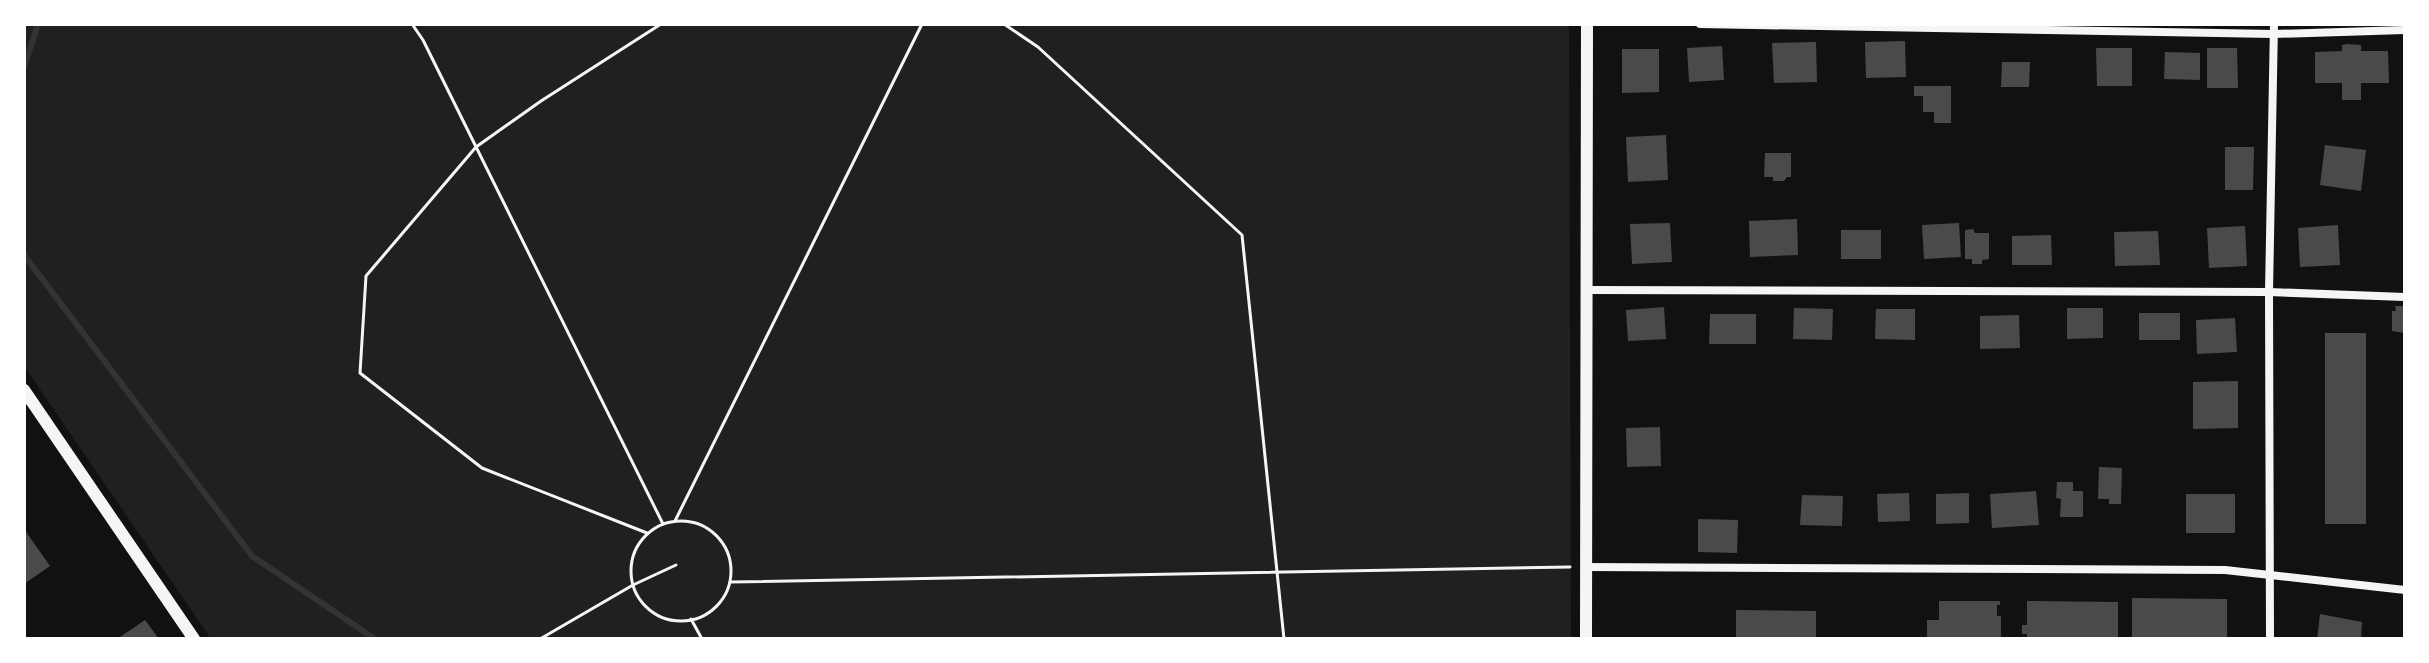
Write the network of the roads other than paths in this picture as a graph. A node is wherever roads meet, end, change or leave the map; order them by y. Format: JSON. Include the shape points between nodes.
{"nodes":[{"id":1,"x":1587,"y":24,"type":"edge"},
{"id":2,"x":1700,"y":24,"type":"edge"},
{"id":3,"x":2274,"y":29,"type":"edge"},
{"id":4,"x":2405,"y":30,"type":"edge"},
{"id":5,"x":1588,"y":290,"type":"junction"},
{"id":6,"x":2269,"y":292,"type":"junction"},
{"id":7,"x":2405,"y":297,"type":"edge"},
{"id":8,"x":24,"y":390,"type":"edge"},
{"id":9,"x":1585,"y":567,"type":"junction"},
{"id":10,"x":2270,"y":576,"type":"junction"},
{"id":11,"x":2405,"y":590,"type":"edge"},
{"id":12,"x":194,"y":639,"type":"edge"},
{"id":13,"x":1586,"y":639,"type":"edge"},
{"id":14,"x":2270,"y":639,"type":"edge"}],
"edges":[{"from":1,"to":5,"type":"street"},
{"from":2,"to":3,"type":"street"},
{"from":3,"to":4,"type":"street"},
{"from":3,"to":6,"type":"street"},
{"from":5,"to":6,"type":"street"},
{"from":5,"to":9,"type":"street"},
{"from":6,"to":7,"type":"street"},
{"from":6,"to":10,"type":"street"},
{"from":8,"to":12,"type":"street"},
{"from":9,"to":10,"type":"street","via":[[2225,570]]},
{"from":9,"to":13,"type":"street"},
{"from":10,"to":11,"type":"street"},
{"from":10,"to":14,"type":"street"}]}
